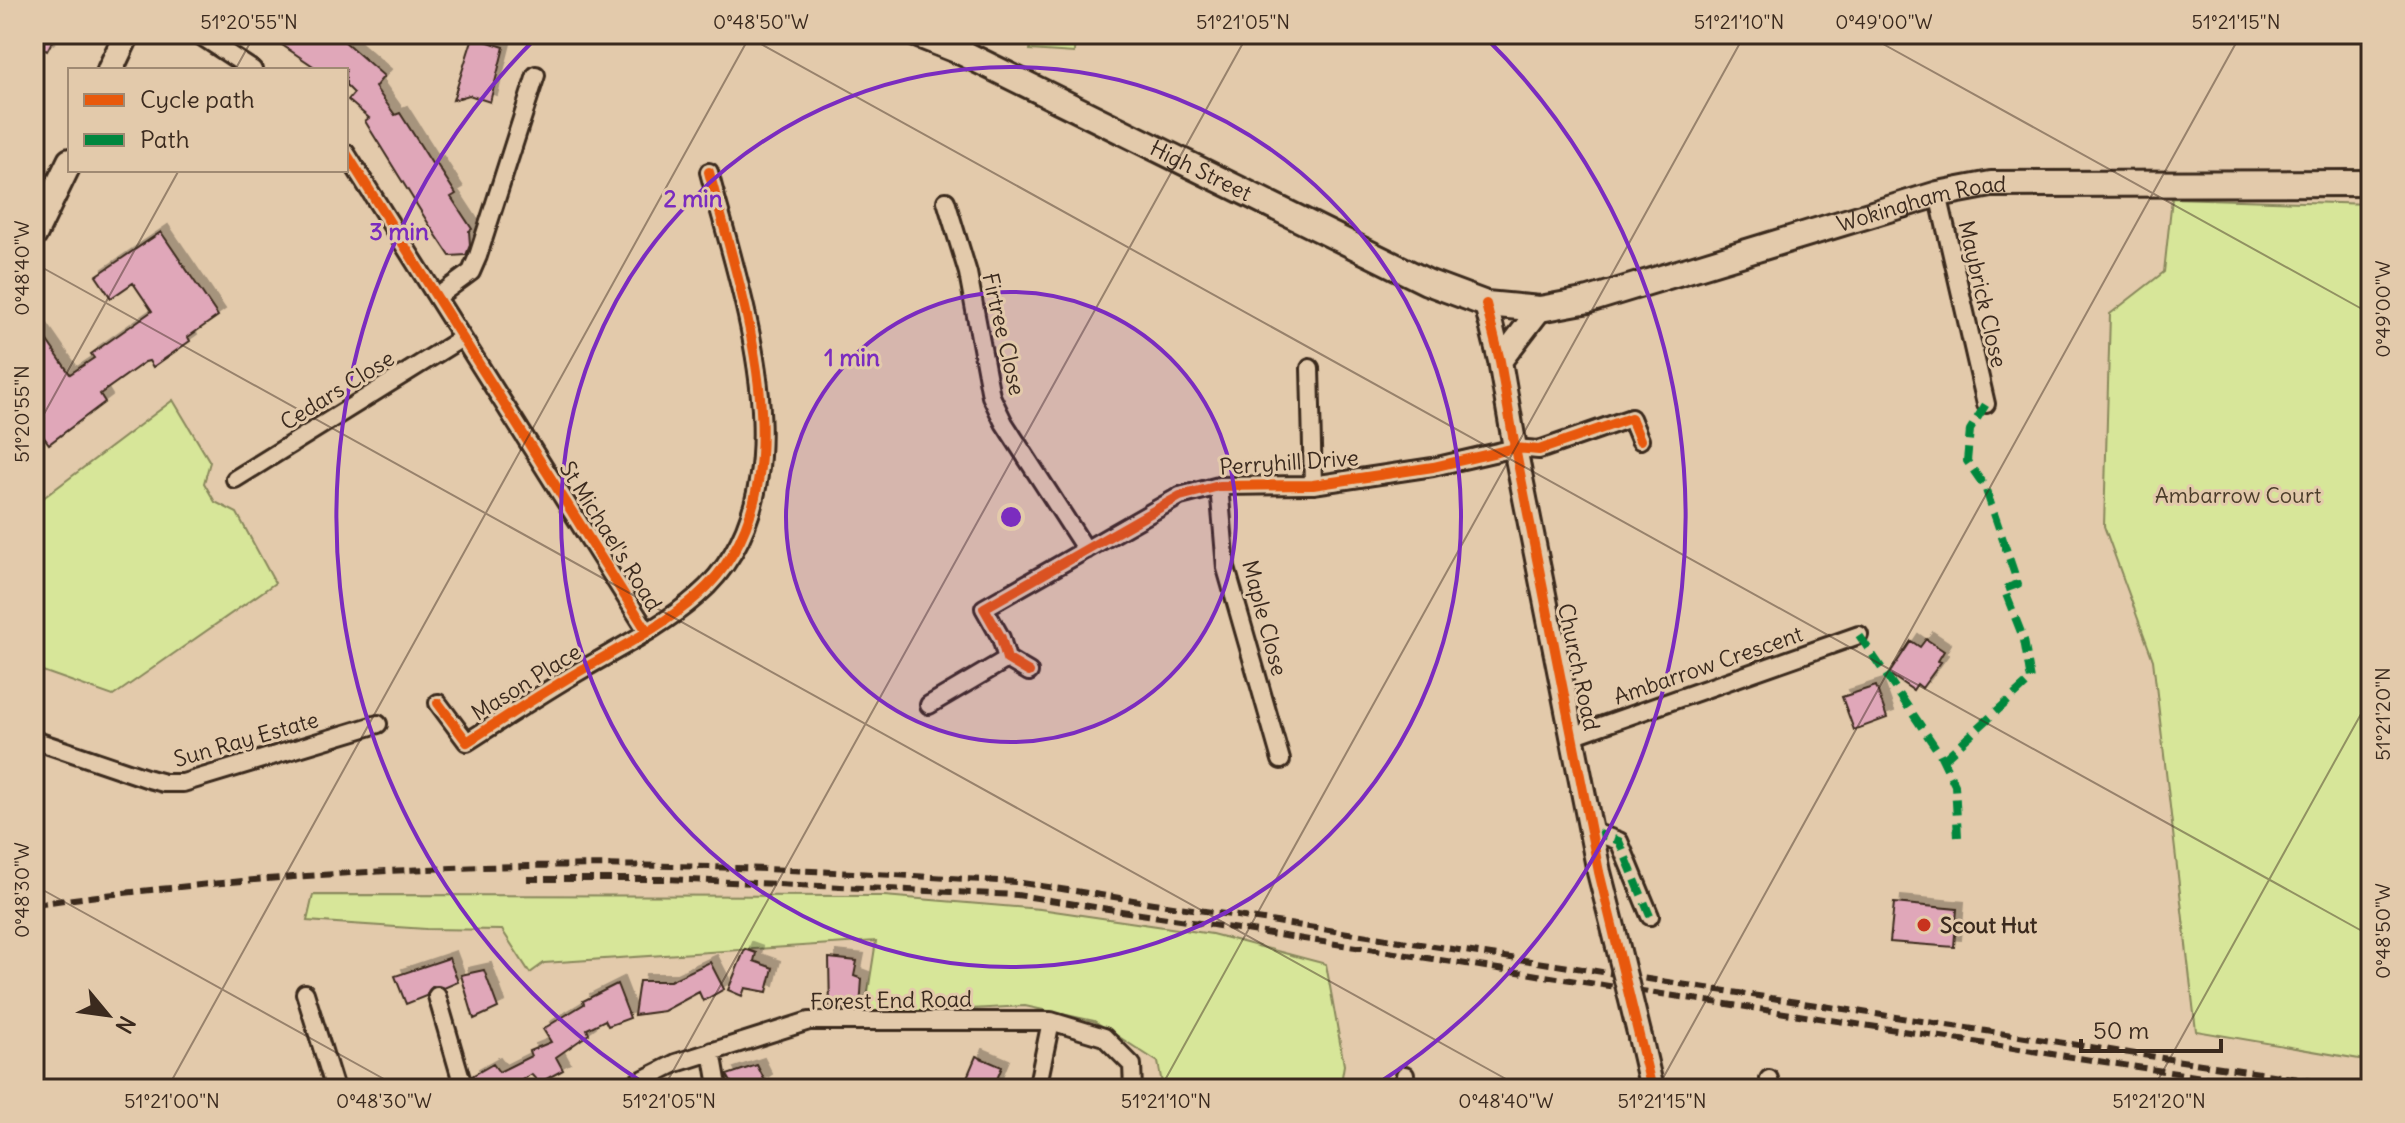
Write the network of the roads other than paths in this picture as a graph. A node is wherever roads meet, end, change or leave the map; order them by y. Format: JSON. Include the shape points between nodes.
{"nodes":[{"id":1,"x":127,"y":34,"type":"edge"},
{"id":2,"x":198,"y":34,"type":"edge"},
{"id":3,"x":916,"y":34,"type":"edge"},
{"id":4,"x":111,"y":68,"type":"edge"},
{"id":5,"x":250,"y":68,"type":"edge"},
{"id":6,"x":536,"y":75,"type":"dead end"},
{"id":7,"x":348,"y":156,"type":"edge"},
{"id":8,"x":68,"y":165,"type":"edge"},
{"id":9,"x":709,"y":172,"type":"dead end"},
{"id":10,"x":2371,"y":183,"type":"edge"},
{"id":11,"x":1938,"y":194,"type":"junction"},
{"id":12,"x":946,"y":201,"type":"dead end"},
{"id":13,"x":34,"y":235,"type":"edge"},
{"id":14,"x":437,"y":297,"type":"junction"},
{"id":15,"x":1486,"y":304,"type":"junction"},
{"id":16,"x":1540,"y":309,"type":"junction"},
{"id":17,"x":462,"y":338,"type":"junction"},
{"id":18,"x":1500,"y":361,"type":"junction"},
{"id":19,"x":1310,"y":368,"type":"dead end"},
{"id":20,"x":1986,"y":404,"type":"dead end"},
{"id":21,"x":1640,"y":440,"type":"dead end"},
{"id":22,"x":1515,"y":448,"type":"junction"},
{"id":23,"x":235,"y":479,"type":"dead end"},
{"id":24,"x":1313,"y":485,"type":"junction"},
{"id":25,"x":1219,"y":486,"type":"junction"},
{"id":26,"x":1086,"y":550,"type":"junction"},
{"id":27,"x":647,"y":631,"type":"junction"},
{"id":28,"x":1859,"y":635,"type":"dead end"},
{"id":29,"x":1007,"y":659,"type":"junction"},
{"id":30,"x":1029,"y":672,"type":"dead end"},
{"id":31,"x":438,"y":703,"type":"dead end"},
{"id":32,"x":929,"y":705,"type":"dead end"},
{"id":33,"x":378,"y":724,"type":"dead end"},
{"id":34,"x":1572,"y":736,"type":"junction"},
{"id":35,"x":34,"y":740,"type":"edge"},
{"id":36,"x":1281,"y":760,"type":"dead end"},
{"id":37,"x":1591,"y":831,"type":"junction"},
{"id":38,"x":1650,"y":916,"type":"dead end"},
{"id":39,"x":305,"y":993,"type":"dead end"},
{"id":40,"x":437,"y":996,"type":"dead end"},
{"id":41,"x":1051,"y":1021,"type":"junction"},
{"id":42,"x":712,"y":1051,"type":"junction"},
{"id":43,"x":335,"y":1089,"type":"edge"},
{"id":44,"x":464,"y":1089,"type":"edge"},
{"id":45,"x":624,"y":1089,"type":"edge"},
{"id":46,"x":717,"y":1089,"type":"edge"},
{"id":47,"x":1037,"y":1089,"type":"edge"},
{"id":48,"x":1133,"y":1089,"type":"edge"},
{"id":49,"x":1652,"y":1089,"type":"edge"}],
"edges":[{"from":1,"to":4,"type":"main road"},
{"from":2,"to":5,"type":"street"},
{"from":3,"to":15,"type":"main road","name":"High Street","via":[[1427,282]]},
{"from":6,"to":14,"type":"street","via":[[471,272]]},
{"from":7,"to":14,"type":"street","name":"St Michael's Road"},
{"from":8,"to":13,"type":"main road"},
{"from":9,"to":27,"type":"street","name":"St Michael's Road","via":[[748,322],[760,397],[757,493],[734,554],[718,575]]},
{"from":10,"to":11,"type":"main road","name":"Wokingham Road","via":[[1991,184]]},
{"from":11,"to":16,"type":"main road","name":"Wokingham Road","via":[[1589,300]]},
{"from":11,"to":20,"type":"street","name":"Maybrick Close"},
{"from":12,"to":26,"type":"street","name":"Firtree Close","via":[[968,273],[991,396]]},
{"from":14,"to":17,"type":"street","name":"St Michael's Road"},
{"from":15,"to":16,"type":"main road","name":"Wokingham Road"},
{"from":15,"to":18,"type":"street","name":"Church Road"},
{"from":16,"to":18,"type":"street"},
{"from":17,"to":23,"type":"street","name":"Cedars Close"},
{"from":17,"to":27,"type":"street","name":"St Michael's Road"},
{"from":18,"to":22,"type":"street","name":"Church Road"},
{"from":19,"to":24,"type":"street"},
{"from":21,"to":22,"type":"street","name":"Perryhill Drive","via":[[1631,418],[1539,450]]},
{"from":22,"to":24,"type":"street","name":"Perryhill Drive"},
{"from":22,"to":34,"type":"street","name":"Church Road"},
{"from":24,"to":25,"type":"street","name":"Perryhill Drive"},
{"from":25,"to":26,"type":"street","name":"Perryhill Drive","via":[[1180,496]]},
{"from":25,"to":36,"type":"street","name":"Maple Close","via":[[1226,568]]},
{"from":26,"to":29,"type":"street","name":"Perryhill Drive","via":[[984,608]]},
{"from":27,"to":31,"type":"street","name":"Mason Place","via":[[467,742]]},
{"from":28,"to":34,"type":"street","name":"Ambarrow Crescent"},
{"from":29,"to":30,"type":"street"},
{"from":29,"to":32,"type":"street"},
{"from":33,"to":35,"type":"street","name":"Sun Ray Estate","via":[[183,783],[149,779]]},
{"from":34,"to":37,"type":"street","name":"Church Road"},
{"from":37,"to":38,"type":"street","via":[[1619,841]]},
{"from":37,"to":49,"type":"street","name":"Church Road","bridge":true},
{"from":39,"to":43,"type":"street"},
{"from":40,"to":44,"type":"street"},
{"from":41,"to":42,"type":"street","name":"Forest End Road","via":[[809,1021]]},
{"from":41,"to":47,"type":"street"},
{"from":41,"to":48,"type":"street","name":"Forest End Road","via":[[1104,1037],[1132,1065]]},
{"from":42,"to":45,"type":"street","name":"Forest End Road"},
{"from":42,"to":46,"type":"street"}]}
